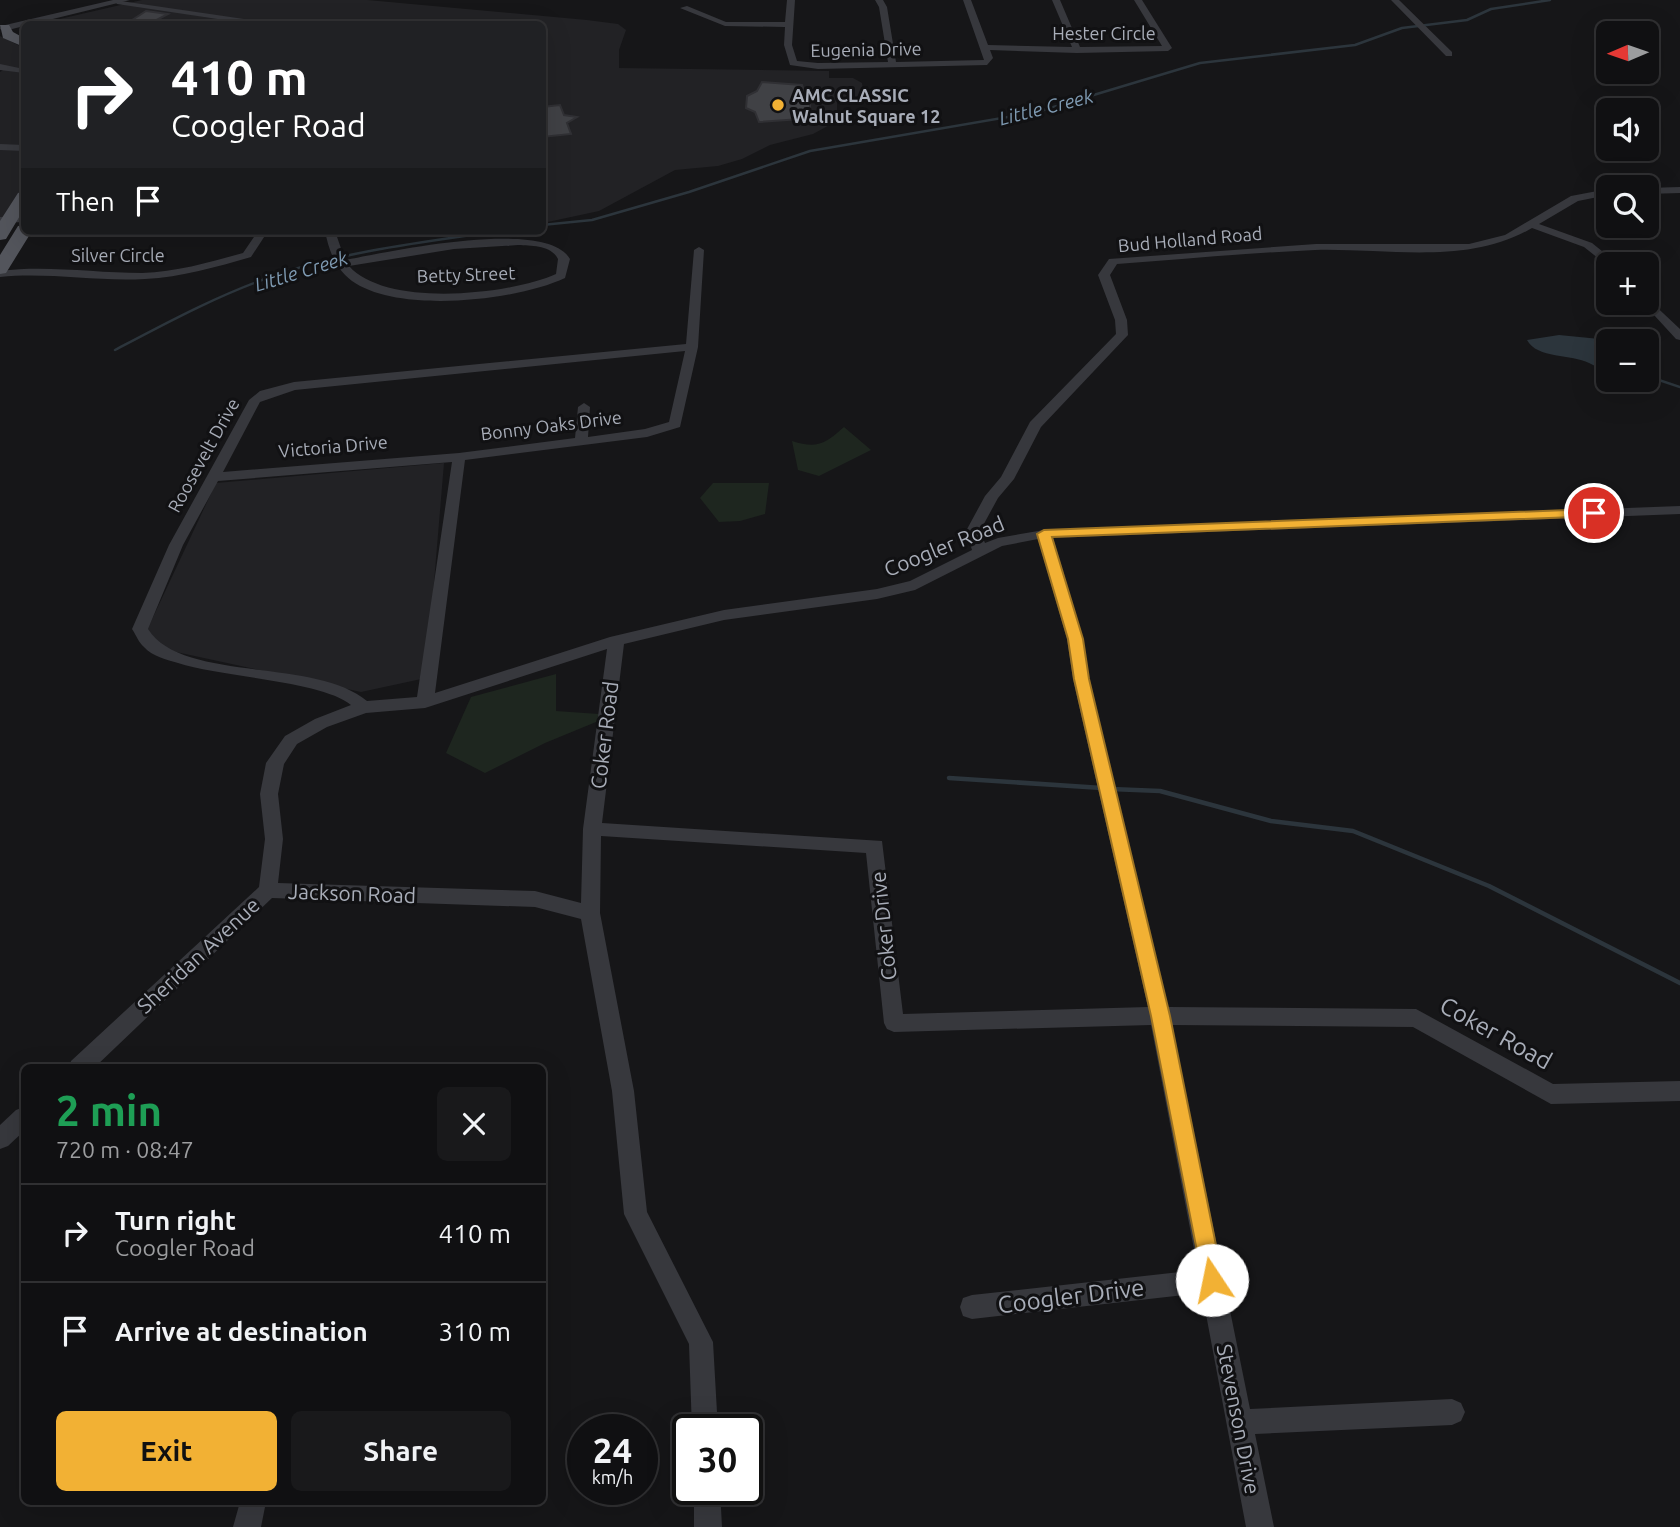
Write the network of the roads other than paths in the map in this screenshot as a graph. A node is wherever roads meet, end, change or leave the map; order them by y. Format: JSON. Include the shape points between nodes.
{"nodes":[{"id":1,"x":791,"y":0,"type":"edge"},
{"id":2,"x":879,"y":0,"type":"edge"},
{"id":3,"x":967,"y":0,"type":"edge"},
{"id":4,"x":1056,"y":0,"type":"edge"},
{"id":5,"x":1138,"y":0,"type":"edge"},
{"id":6,"x":1395,"y":0,"type":"edge"},
{"id":7,"x":121,"y":1,"type":"edge"},
{"id":8,"x":684,"y":8,"type":"dead end"},
{"id":9,"x":29,"y":21,"type":"edge"},
{"id":10,"x":245,"y":21,"type":"edge"},
{"id":11,"x":21,"y":23,"type":"edge"},
{"id":12,"x":791,"y":25,"type":"junction"},
{"id":13,"x":2,"y":27,"type":"edge"},
{"id":14,"x":21,"y":30,"type":"edge"},
{"id":15,"x":21,"y":42,"type":"edge"},
{"id":16,"x":983,"y":47,"type":"junction"},
{"id":17,"x":1077,"y":50,"type":"junction"},
{"id":18,"x":1449,"y":54,"type":"dead end"},
{"id":19,"x":892,"y":64,"type":"junction"},
{"id":20,"x":0,"y":67,"type":"edge"},
{"id":21,"x":21,"y":70,"type":"edge"},
{"id":22,"x":0,"y":147,"type":"edge"},
{"id":23,"x":21,"y":148,"type":"edge"},
{"id":24,"x":1680,"y":190,"type":"edge"},
{"id":25,"x":1659,"y":191,"type":"edge"},
{"id":26,"x":1596,"y":194,"type":"edge"},
{"id":27,"x":21,"y":205,"type":"edge"},
{"id":28,"x":15,"y":222,"type":"edge"},
{"id":29,"x":1533,"y":225,"type":"junction"},
{"id":30,"x":0,"y":235,"type":"edge"},
{"id":31,"x":260,"y":235,"type":"edge"},
{"id":32,"x":331,"y":235,"type":"edge"},
{"id":33,"x":699,"y":250,"type":"dead end"},
{"id":34,"x":1597,"y":252,"type":"edge"},
{"id":35,"x":341,"y":264,"type":"junction"},
{"id":36,"x":0,"y":272,"type":"edge"},
{"id":37,"x":1659,"y":314,"type":"edge"},
{"id":38,"x":1680,"y":336,"type":"edge"},
{"id":39,"x":691,"y":347,"type":"junction"},
{"id":40,"x":584,"y":407,"type":"dead end"},
{"id":41,"x":581,"y":441,"type":"junction"},
{"id":42,"x":460,"y":457,"type":"junction"},
{"id":43,"x":211,"y":477,"type":"junction"},
{"id":44,"x":1680,"y":510,"type":"edge"},
{"id":45,"x":1044,"y":534,"type":"junction"},
{"id":46,"x":980,"y":551,"type":"junction"},
{"id":47,"x":616,"y":641,"type":"junction"},
{"id":48,"x":425,"y":702,"type":"junction"},
{"id":49,"x":364,"y":706,"type":"junction"},
{"id":50,"x":592,"y":829,"type":"junction"},
{"id":51,"x":268,"y":890,"type":"junction"},
{"id":52,"x":590,"y":913,"type":"junction"},
{"id":53,"x":1160,"y":1016,"type":"junction"},
{"id":54,"x":83,"y":1064,"type":"edge"},
{"id":55,"x":1680,"y":1091,"type":"edge"},
{"id":56,"x":21,"y":1120,"type":"edge"},
{"id":57,"x":0,"y":1139,"type":"edge"},
{"id":58,"x":1212,"y":1280,"type":"junction"},
{"id":59,"x":972,"y":1307,"type":"dead end"},
{"id":60,"x":1452,"y":1412,"type":"dead end"},
{"id":61,"x":704,"y":1414,"type":"edge"},
{"id":62,"x":1240,"y":1422,"type":"junction"},
{"id":63,"x":252,"y":1505,"type":"edge"},
{"id":64,"x":707,"y":1505,"type":"edge"},
{"id":65,"x":247,"y":1527,"type":"edge"},
{"id":66,"x":708,"y":1527,"type":"edge"},
{"id":67,"x":1260,"y":1527,"type":"edge"}],
"edges":[{"from":1,"to":12,"type":"street","name":"Eugenia Drive"},
{"from":2,"to":19,"type":"street"},
{"from":3,"to":16,"type":"street"},
{"from":4,"to":17,"type":"street"},
{"from":5,"to":17,"type":"street","name":"Hester Circle","via":[[1168,48]]},
{"from":6,"to":18,"type":"street"},
{"from":7,"to":9,"type":"street"},
{"from":7,"to":10,"type":"street"},
{"from":8,"to":12,"type":"street","via":[[725,24]]},
{"from":11,"to":13,"type":"street"},
{"from":12,"to":19,"type":"street","name":"Eugenia Drive","via":[[793,63]]},
{"from":13,"to":14,"type":"main road"},
{"from":13,"to":15,"type":"main road"},
{"from":16,"to":17,"type":"street","name":"Hester Circle"},
{"from":16,"to":19,"type":"street","name":"Eugenia Drive","via":[[987,62]]},
{"from":20,"to":21,"type":"street"},
{"from":22,"to":23,"type":"street"},
{"from":24,"to":25,"type":"street"},
{"from":26,"to":29,"type":"street","name":"Bud Holland Road","via":[[1575,198]]},
{"from":27,"to":28,"type":"main road"},
{"from":28,"to":30,"type":"main road"},
{"from":28,"to":36,"type":"main road"},
{"from":29,"to":34,"type":"street"},
{"from":29,"to":46,"type":"street","name":"Bud Holland Road","via":[[1509,237],[1469,247],[1316,247],[1113,261],[1104,275],[1124,326],[1122,335],[1035,425],[973,531]]},
{"from":31,"to":36,"type":"street","name":"Silver Circle","via":[[247,255],[190,271],[143,276]]},
{"from":32,"to":35,"type":"street"},
{"from":33,"to":39,"type":"street","name":"Bonny Oaks Drive"},
{"from":35,"to":35,"type":"street","name":"Betty Street","via":[[401,253],[537,242],[558,250],[564,259],[561,276],[544,286],[505,294],[388,292],[358,280]]},
{"from":37,"to":38,"type":"street"},
{"from":39,"to":41,"type":"street","name":"Bonny Oaks Drive","via":[[675,424],[647,433]]},
{"from":39,"to":43,"type":"street","name":"Roosevelt Drive","via":[[280,388],[255,400]]},
{"from":40,"to":41,"type":"street"},
{"from":41,"to":42,"type":"street","name":"Bonny Oaks Drive"},
{"from":42,"to":43,"type":"street","name":"Victoria Drive"},
{"from":42,"to":48,"type":"street","name":"Bonny Oaks Drive"},
{"from":43,"to":49,"type":"street","name":"Roosevelt Drive","via":[[176,545],[140,629],[141,639],[152,648],[210,667],[343,691]]},
{"from":44,"to":45,"type":"street","name":"Coogler Road"},
{"from":45,"to":46,"type":"street","name":"Coogler Road","via":[[998,542]]},
{"from":45,"to":53,"type":"street","name":"Stevenson Drive","via":[[1075,639]]},
{"from":46,"to":47,"type":"street","name":"Coogler Road","via":[[915,584],[877,594],[724,615]]},
{"from":47,"to":48,"type":"street","name":"Coogler Road"},
{"from":47,"to":50,"type":"street","name":"Coker Road"},
{"from":48,"to":49,"type":"street","name":"Coogler Road"},
{"from":49,"to":51,"type":"street","name":"Sheridan Avenue","via":[[291,740],[275,763],[268,794],[274,839]]},
{"from":50,"to":52,"type":"street"},
{"from":50,"to":53,"type":"street","name":"Coker Drive","via":[[875,846],[894,1023]]},
{"from":51,"to":52,"type":"street","name":"Jackson Road"},
{"from":51,"to":54,"type":"street","name":"Sheridan Avenue"},
{"from":52,"to":61,"type":"street","via":[[623,1091],[636,1214],[701,1342]]},
{"from":53,"to":55,"type":"street","name":"Coker Road","via":[[1416,1018],[1551,1094]]},
{"from":53,"to":58,"type":"street","name":"Stevenson Drive"},
{"from":56,"to":57,"type":"street"},
{"from":58,"to":59,"type":"street","name":"Coogler Drive"},
{"from":58,"to":62,"type":"street","name":"Stevenson Drive"},
{"from":60,"to":62,"type":"street"},
{"from":62,"to":67,"type":"street","name":"Stevenson Drive"},
{"from":63,"to":65,"type":"street"},
{"from":64,"to":66,"type":"street"}]}
